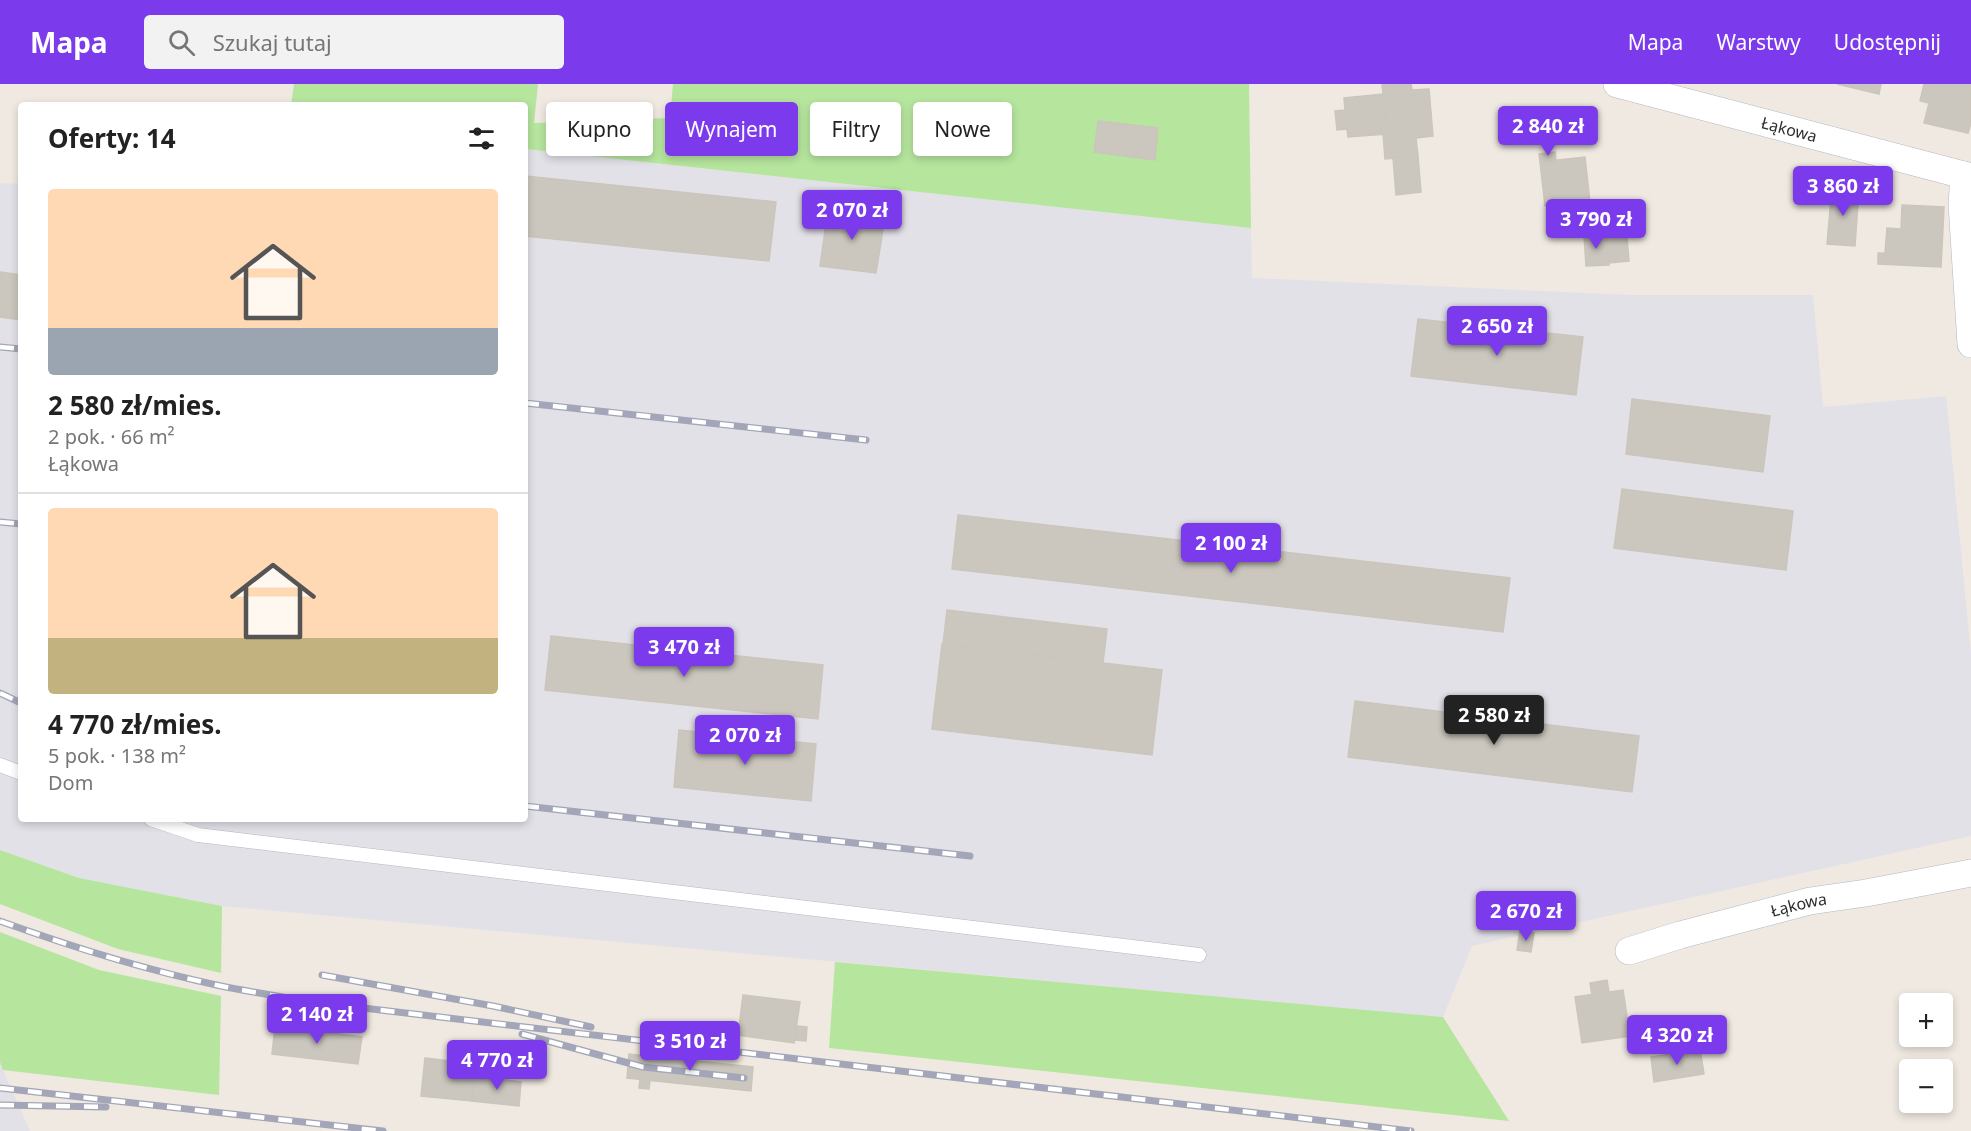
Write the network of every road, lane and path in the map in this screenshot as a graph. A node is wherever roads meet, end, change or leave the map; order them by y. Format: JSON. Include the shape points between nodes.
{"nodes":[{"id":1,"x":1617,"y":84,"type":"edge"},
{"id":2,"x":1967,"y":176,"type":"edge"},
{"id":3,"x":1971,"y":344,"type":"edge"},
{"id":4,"x":0,"y":765,"type":"edge"},
{"id":5,"x":18,"y":772,"type":"edge"},
{"id":6,"x":159,"y":822,"type":"edge"},
{"id":7,"x":1971,"y":873,"type":"edge"},
{"id":8,"x":1629,"y":951,"type":"dead end"},
{"id":9,"x":1199,"y":955,"type":"dead end"}],
"edges":[{"from":1,"to":2,"type":"street","name":"Łąkowa"},
{"from":2,"to":3,"type":"street","name":"Łąkowa","via":[[1962,204]]},
{"from":4,"to":5,"type":"lane"},
{"from":6,"to":9,"type":"lane","via":[[198,836]]},
{"from":7,"to":8,"type":"street","name":"Łąkowa","via":[[1810,901]]}]}
